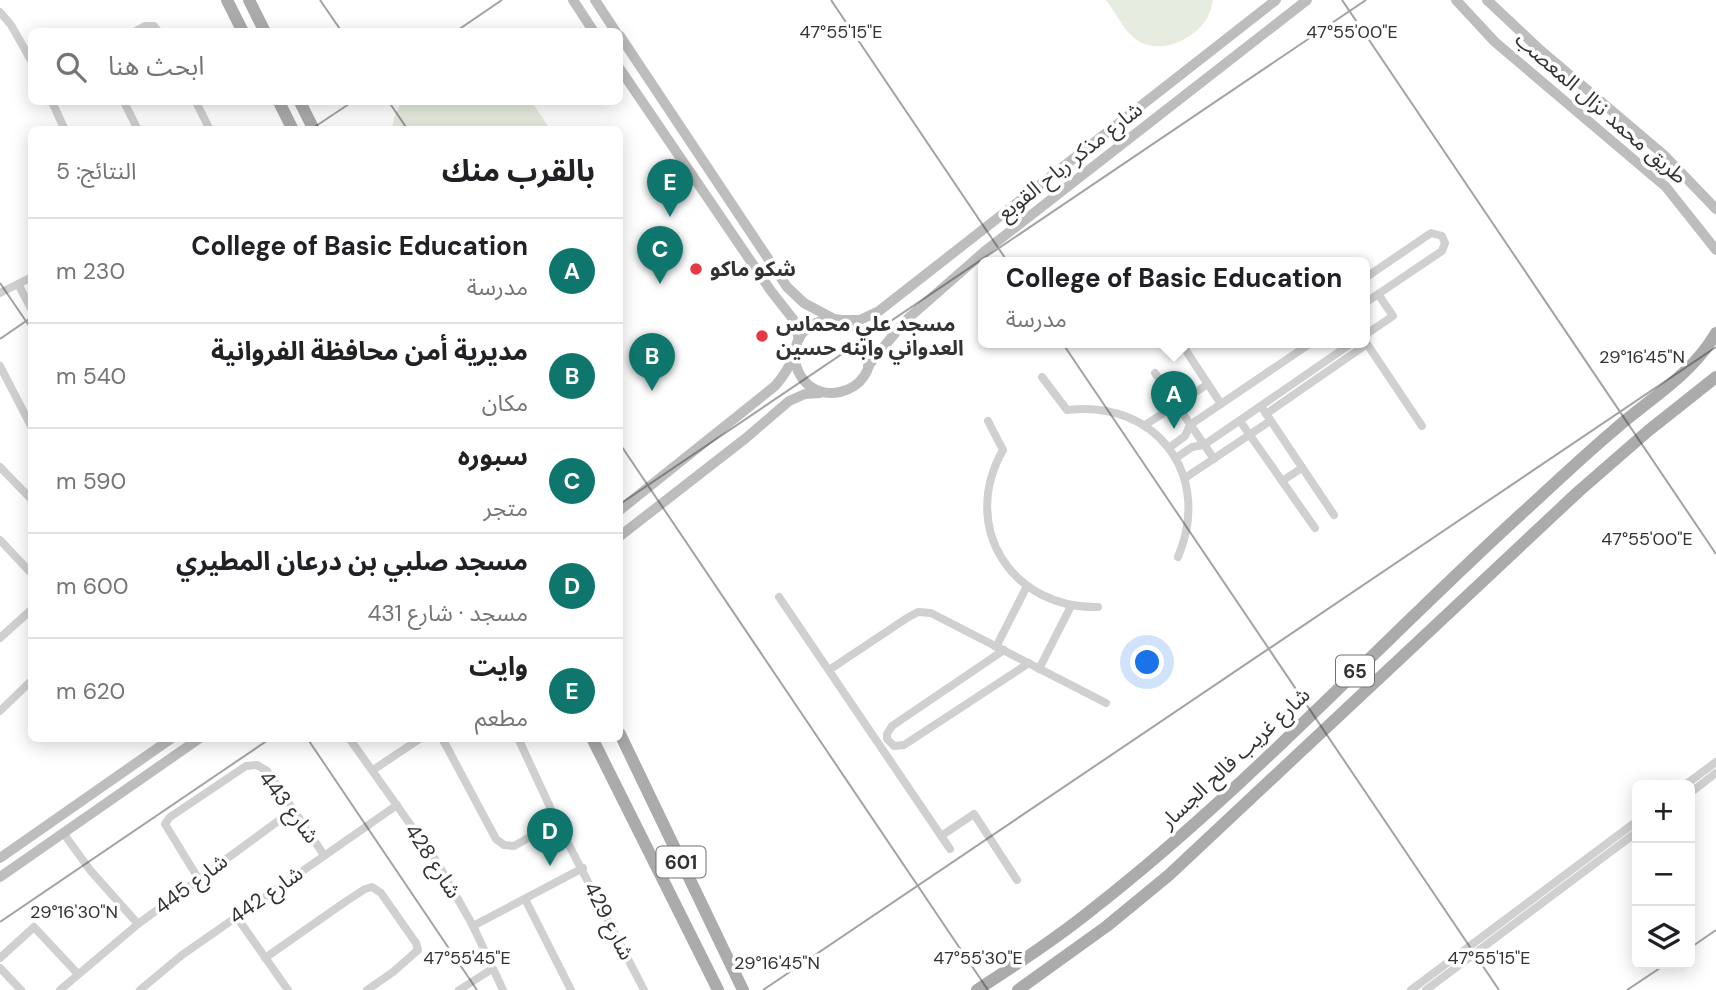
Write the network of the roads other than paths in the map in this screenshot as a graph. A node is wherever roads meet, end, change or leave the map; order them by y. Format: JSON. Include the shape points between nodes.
{"nodes":[{"id":1,"x":227,"y":0,"type":"edge"},
{"id":2,"x":249,"y":0,"type":"edge"},
{"id":3,"x":573,"y":0,"type":"edge"},
{"id":4,"x":1276,"y":0,"type":"edge"},
{"id":5,"x":1307,"y":0,"type":"edge"},
{"id":6,"x":1456,"y":0,"type":"edge"},
{"id":7,"x":1487,"y":0,"type":"edge"},
{"id":8,"x":596,"y":2,"type":"edge"},
{"id":9,"x":0,"y":12,"type":"edge"},
{"id":10,"x":582,"y":14,"type":"junction"},
{"id":11,"x":241,"y":28,"type":"edge"},
{"id":12,"x":263,"y":28,"type":"edge"},
{"id":13,"x":591,"y":28,"type":"edge"},
{"id":14,"x":613,"y":28,"type":"edge"},
{"id":15,"x":623,"y":41,"type":"edge"},
{"id":16,"x":28,"y":55,"type":"edge"},
{"id":17,"x":623,"y":73,"type":"edge"},
{"id":18,"x":53,"y":105,"type":"edge"},
{"id":19,"x":126,"y":105,"type":"edge"},
{"id":20,"x":198,"y":105,"type":"edge"},
{"id":21,"x":280,"y":105,"type":"edge"},
{"id":22,"x":302,"y":105,"type":"edge"},
{"id":23,"x":63,"y":126,"type":"edge"},
{"id":24,"x":136,"y":126,"type":"edge"},
{"id":25,"x":208,"y":126,"type":"edge"},
{"id":26,"x":291,"y":126,"type":"edge"},
{"id":27,"x":312,"y":126,"type":"edge"},
{"id":28,"x":1716,"y":209,"type":"edge"},
{"id":29,"x":1716,"y":250,"type":"edge"},
{"id":30,"x":978,"y":257,"type":"edge"},
{"id":31,"x":978,"y":257,"type":"edge"},
{"id":32,"x":1370,"y":275,"type":"edge"},
{"id":33,"x":28,"y":279,"type":"edge"},
{"id":34,"x":18,"y":284,"type":"junction"},
{"id":35,"x":0,"y":293,"type":"edge"},
{"id":36,"x":1378,"y":294,"type":"junction"},
{"id":37,"x":1370,"y":300,"type":"edge"},
{"id":38,"x":28,"y":303,"type":"edge"},
{"id":39,"x":839,"y":320,"type":"junction"},
{"id":40,"x":1370,"y":332,"type":"edge"},
{"id":41,"x":1716,"y":333,"type":"edge"},
{"id":42,"x":799,"y":339,"type":"junction"},
{"id":43,"x":1184,"y":348,"type":"edge"},
{"id":44,"x":1304,"y":348,"type":"edge"},
{"id":45,"x":1346,"y":348,"type":"edge"},
{"id":46,"x":1359,"y":348,"type":"edge"},
{"id":47,"x":1369,"y":348,"type":"edge"},
{"id":48,"x":794,"y":354,"type":"junction"},
{"id":49,"x":0,"y":366,"type":"edge"},
{"id":50,"x":869,"y":366,"type":"junction"},
{"id":51,"x":1155,"y":373,"type":"dead end"},
{"id":52,"x":1042,"y":377,"type":"dead end"},
{"id":53,"x":1716,"y":377,"type":"edge"},
{"id":54,"x":1208,"y":384,"type":"junction"},
{"id":55,"x":822,"y":393,"type":"junction"},
{"id":56,"x":1221,"y":404,"type":"junction"},
{"id":57,"x":1176,"y":405,"type":"junction"},
{"id":58,"x":1265,"y":414,"type":"junction"},
{"id":59,"x":28,"y":420,"type":"edge"},
{"id":60,"x":988,"y":421,"type":"dead end"},
{"id":61,"x":1240,"y":421,"type":"junction"},
{"id":62,"x":1145,"y":425,"type":"junction"},
{"id":63,"x":1190,"y":425,"type":"junction"},
{"id":64,"x":1422,"y":426,"type":"dead end"},
{"id":65,"x":1250,"y":435,"type":"junction"},
{"id":66,"x":1204,"y":445,"type":"junction"},
{"id":67,"x":1169,"y":448,"type":"junction"},
{"id":68,"x":1176,"y":458,"type":"junction"},
{"id":69,"x":1214,"y":459,"type":"junction"},
{"id":70,"x":0,"y":467,"type":"edge"},
{"id":71,"x":1301,"y":468,"type":"junction"},
{"id":72,"x":1185,"y":478,"type":"junction"},
{"id":73,"x":1282,"y":481,"type":"junction"},
{"id":74,"x":28,"y":496,"type":"edge"},
{"id":75,"x":623,"y":508,"type":"edge"},
{"id":76,"x":1334,"y":515,"type":"dead end"},
{"id":77,"x":1315,"y":528,"type":"dead end"},
{"id":78,"x":623,"y":534,"type":"edge"},
{"id":79,"x":0,"y":540,"type":"edge"},
{"id":80,"x":1178,"y":557,"type":"dead end"},
{"id":81,"x":28,"y":570,"type":"edge"},
{"id":82,"x":1027,"y":586,"type":"junction"},
{"id":83,"x":779,"y":597,"type":"dead end"},
{"id":84,"x":1071,"y":606,"type":"junction"},
{"id":85,"x":1098,"y":607,"type":"dead end"},
{"id":86,"x":28,"y":613,"type":"edge"},
{"id":87,"x":0,"y":638,"type":"edge"},
{"id":88,"x":1000,"y":648,"type":"junction"},
{"id":89,"x":1028,"y":663,"type":"junction"},
{"id":90,"x":1040,"y":669,"type":"junction"},
{"id":91,"x":828,"y":670,"type":"junction"},
{"id":92,"x":28,"y":684,"type":"edge"},
{"id":93,"x":1106,"y":703,"type":"dead end"},
{"id":94,"x":0,"y":711,"type":"edge"},
{"id":95,"x":623,"y":740,"type":"edge"},
{"id":96,"x":166,"y":742,"type":"edge"},
{"id":97,"x":194,"y":742,"type":"edge"},
{"id":98,"x":352,"y":742,"type":"edge"},
{"id":99,"x":415,"y":742,"type":"edge"},
{"id":100,"x":444,"y":742,"type":"edge"},
{"id":101,"x":520,"y":742,"type":"edge"},
{"id":102,"x":594,"y":742,"type":"edge"},
{"id":103,"x":886,"y":746,"type":"junction"},
{"id":104,"x":1716,"y":762,"type":"edge"},
{"id":105,"x":373,"y":770,"type":"junction"},
{"id":106,"x":1716,"y":774,"type":"edge"},
{"id":107,"x":1692,"y":780,"type":"edge"},
{"id":108,"x":1695,"y":789,"type":"edge"},
{"id":109,"x":397,"y":805,"type":"junction"},
{"id":110,"x":293,"y":810,"type":"junction"},
{"id":111,"x":557,"y":822,"type":"junction"},
{"id":112,"x":1632,"y":825,"type":"edge"},
{"id":113,"x":64,"y":834,"type":"junction"},
{"id":114,"x":941,"y":836,"type":"junction"},
{"id":115,"x":1632,"y":836,"type":"edge"},
{"id":116,"x":950,"y":849,"type":"dead end"},
{"id":117,"x":324,"y":855,"type":"junction"},
{"id":118,"x":0,"y":858,"type":"edge"},
{"id":119,"x":583,"y":869,"type":"junction"},
{"id":120,"x":0,"y":877,"type":"edge"},
{"id":121,"x":198,"y":878,"type":"junction"},
{"id":122,"x":1017,"y":880,"type":"dead end"},
{"id":123,"x":525,"y":899,"type":"junction"},
{"id":124,"x":236,"y":916,"type":"junction"},
{"id":125,"x":138,"y":925,"type":"junction"},
{"id":126,"x":473,"y":926,"type":"junction"},
{"id":127,"x":0,"y":958,"type":"edge"},
{"id":128,"x":265,"y":958,"type":"junction"},
{"id":129,"x":0,"y":968,"type":"edge"},
{"id":130,"x":492,"y":969,"type":"junction"},
{"id":131,"x":78,"y":974,"type":"junction"},
{"id":132,"x":21,"y":990,"type":"edge"},
{"id":133,"x":60,"y":990,"type":"edge"},
{"id":134,"x":140,"y":990,"type":"edge"},
{"id":135,"x":288,"y":990,"type":"edge"},
{"id":136,"x":367,"y":990,"type":"edge"},
{"id":137,"x":459,"y":990,"type":"edge"},
{"id":138,"x":503,"y":990,"type":"edge"},
{"id":139,"x":571,"y":990,"type":"edge"},
{"id":140,"x":644,"y":990,"type":"edge"},
{"id":141,"x":718,"y":990,"type":"edge"},
{"id":142,"x":743,"y":990,"type":"edge"},
{"id":143,"x":977,"y":990,"type":"edge"},
{"id":144,"x":1017,"y":990,"type":"edge"},
{"id":145,"x":1411,"y":990,"type":"edge"},
{"id":146,"x":1426,"y":990,"type":"edge"}],
"edges":[{"from":1,"to":11,"type":"main road"},
{"from":2,"to":12,"type":"main road"},
{"from":3,"to":10,"type":"street"},
{"from":4,"to":39,"type":"street","name":"شارع مذكر رباح القوبع","via":[[879,311],[860,320]]},
{"from":5,"to":31,"type":"street","name":"شارع مذكر رباح القوبع"},
{"from":6,"to":29,"type":"street","name":"طريق محمد نزال المعصب","via":[[1495,42],[1666,187]]},
{"from":7,"to":28,"type":"street","name":"طريق محمد نزال المعصب","via":[[1664,155]]},
{"from":8,"to":10,"type":"street"},
{"from":8,"to":14,"type":"street"},
{"from":9,"to":16,"type":"street"},
{"from":10,"to":13,"type":"street"},
{"from":15,"to":39,"type":"street","via":[[787,287],[813,309]]},
{"from":17,"to":42,"type":"street","via":[[790,314]]},
{"from":18,"to":23,"type":"street"},
{"from":19,"to":24,"type":"street"},
{"from":20,"to":25,"type":"street"},
{"from":21,"to":26,"type":"main road"},
{"from":22,"to":27,"type":"main road"},
{"from":30,"to":50,"type":"street","name":"شارع مذكر رباح القوبع","via":[[905,321]]},
{"from":32,"to":36,"type":"street","via":[[1432,233],[1442,236],[1442,251]]},
{"from":33,"to":34,"type":"street"},
{"from":34,"to":35,"type":"street"},
{"from":34,"to":38,"type":"street"},
{"from":36,"to":37,"type":"street"},
{"from":36,"to":40,"type":"street","via":[[1393,316]]},
{"from":39,"to":42,"type":"street","via":[[814,323]]},
{"from":39,"to":50,"type":"street","via":[[852,324],[865,338]]},
{"from":41,"to":143,"type":"main road","name":"شارع غريب فالح الجسار","number":"65","via":[[1698,360],[1614,429],[1481,551],[1185,832],[1094,909]]},
{"from":42,"to":48,"type":"street"},
{"from":43,"to":54,"type":"street"},
{"from":44,"to":56,"type":"street"},
{"from":45,"to":58,"type":"street"},
{"from":46,"to":58,"type":"street"},
{"from":47,"to":64,"type":"street"},
{"from":48,"to":55,"type":"street","via":[[799,374]]},
{"from":48,"to":75,"type":"street","via":[[768,392]]},
{"from":49,"to":59,"type":"street"},
{"from":50,"to":55,"type":"street","via":[[846,391]]},
{"from":51,"to":57,"type":"street"},
{"from":52,"to":62,"type":"street","via":[[1068,410],[1118,412]]},
{"from":53,"to":144,"type":"main road","name":"شارع غريب فالح الجسار","number":"65","via":[[1578,492],[1169,875]]},
{"from":54,"to":56,"type":"street"},
{"from":54,"to":57,"type":"street"},
{"from":55,"to":78,"type":"street","via":[[789,401]]},
{"from":56,"to":63,"type":"street"},
{"from":57,"to":62,"type":"street"},
{"from":57,"to":63,"type":"street"},
{"from":58,"to":61,"type":"street"},
{"from":58,"to":65,"type":"street"},
{"from":58,"to":71,"type":"street"},
{"from":60,"to":82,"type":"street","via":[[1003,450],[989,485],[990,529],[1001,557]]},
{"from":61,"to":65,"type":"street"},
{"from":61,"to":66,"type":"street"},
{"from":62,"to":67,"type":"street"},
{"from":63,"to":66,"type":"street"},
{"from":63,"to":67,"type":"street","via":[[1185,436]]},
{"from":65,"to":69,"type":"street"},
{"from":65,"to":73,"type":"street"},
{"from":66,"to":68,"type":"street"},
{"from":66,"to":69,"type":"street"},
{"from":67,"to":68,"type":"street"},
{"from":68,"to":72,"type":"street"},
{"from":69,"to":72,"type":"street"},
{"from":70,"to":74,"type":"street"},
{"from":71,"to":73,"type":"street"},
{"from":71,"to":76,"type":"street"},
{"from":72,"to":80,"type":"street","via":[[1188,526]]},
{"from":73,"to":77,"type":"street"},
{"from":79,"to":81,"type":"street"},
{"from":82,"to":84,"type":"street"},
{"from":82,"to":88,"type":"street"},
{"from":83,"to":91,"type":"street"},
{"from":84,"to":85,"type":"street"},
{"from":84,"to":90,"type":"street"},
{"from":86,"to":87,"type":"street"},
{"from":88,"to":89,"type":"street"},
{"from":88,"to":91,"type":"street","via":[[923,611]]},
{"from":88,"to":103,"type":"street","via":[[892,726]]},
{"from":89,"to":90,"type":"street"},
{"from":89,"to":103,"type":"street","via":[[904,745]]},
{"from":90,"to":93,"type":"street"},
{"from":91,"to":103,"type":"street"},
{"from":92,"to":94,"type":"street"},
{"from":95,"to":142,"type":"main road","number":"601"},
{"from":96,"to":118,"type":"street"},
{"from":97,"to":113,"type":"street"},
{"from":98,"to":105,"type":"street","name":"شارع 428"},
{"from":99,"to":105,"type":"street"},
{"from":100,"to":111,"type":"street","via":[[496,839],[504,845],[514,846]]},
{"from":101,"to":111,"type":"street","name":"شارع 429"},
{"from":102,"to":141,"type":"main road","number":"601"},
{"from":103,"to":114,"type":"street"},
{"from":104,"to":107,"type":"street"},
{"from":105,"to":109,"type":"street","name":"شارع 428"},
{"from":106,"to":108,"type":"street"},
{"from":109,"to":117,"type":"street","name":"شارع 442"},
{"from":109,"to":126,"type":"street","name":"شارع 428","via":[[437,862]]},
{"from":110,"to":117,"type":"street","name":"شارع 443"},
{"from":110,"to":121,"type":"street","name":"شارع 445"},
{"from":110,"to":121,"type":"street","name":"شارع 443","via":[[267,771],[257,765],[246,766],[170,817],[165,824],[168,831]]},
{"from":111,"to":119,"type":"street","name":"شارع 429"},
{"from":112,"to":145,"type":"street"},
{"from":113,"to":120,"type":"street"},
{"from":113,"to":125,"type":"street"},
{"from":114,"to":116,"type":"street"},
{"from":114,"to":122,"type":"street","via":[[974,814]]},
{"from":115,"to":146,"type":"street"},
{"from":117,"to":124,"type":"street","name":"شارع 442"},
{"from":119,"to":123,"type":"street"},
{"from":119,"to":140,"type":"street","name":"شارع 429"},
{"from":121,"to":125,"type":"street","name":"شارع 445"},
{"from":123,"to":126,"type":"street"},
{"from":123,"to":139,"type":"street"},
{"from":124,"to":128,"type":"street"},
{"from":124,"to":134,"type":"street","name":"شارع 442"},
{"from":125,"to":131,"type":"street","name":"شارع 445"},
{"from":126,"to":130,"type":"street","name":"شارع 428"},
{"from":127,"to":131,"type":"street","via":[[34,927]]},
{"from":128,"to":135,"type":"street"},
{"from":128,"to":136,"type":"street","via":[[372,887],[381,893],[418,950]]},
{"from":129,"to":132,"type":"street"},
{"from":130,"to":137,"type":"street"},
{"from":130,"to":138,"type":"street","name":"شارع 428"},
{"from":131,"to":133,"type":"street","name":"شارع 445"}]}
